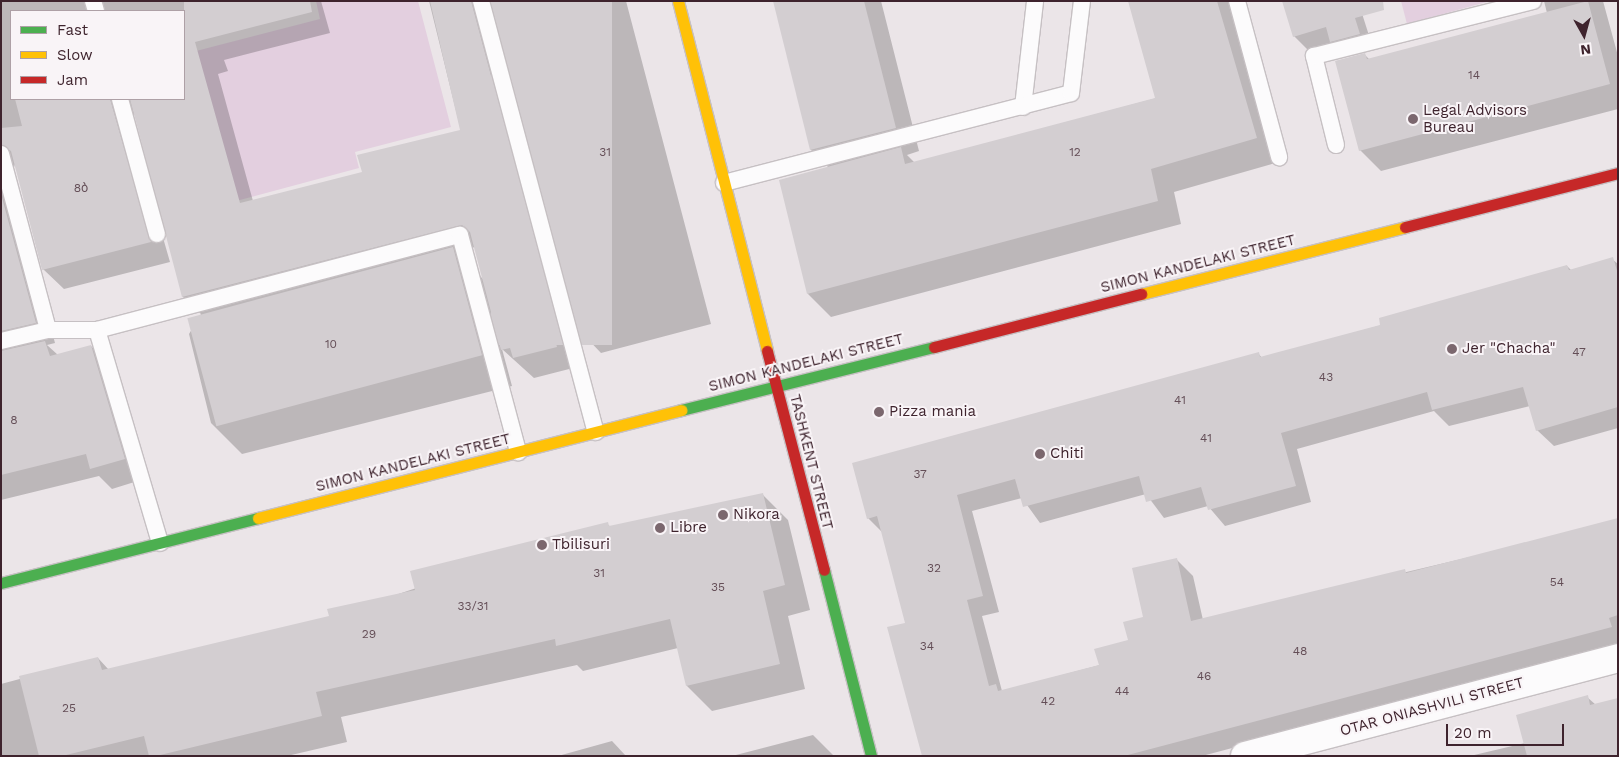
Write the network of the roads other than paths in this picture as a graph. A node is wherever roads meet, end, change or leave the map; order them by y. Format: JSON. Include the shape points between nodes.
{"nodes":[{"id":1,"x":481,"y":1,"type":"edge"},
{"id":2,"x":678,"y":1,"type":"edge"},
{"id":3,"x":1035,"y":1,"type":"edge"},
{"id":4,"x":1082,"y":1,"type":"edge"},
{"id":5,"x":1237,"y":1,"type":"edge"},
{"id":6,"x":1532,"y":1,"type":"edge"},
{"id":7,"x":120,"y":100,"type":"edge"},
{"id":8,"x":1023,"y":107,"type":"junction"},
{"id":9,"x":1336,"y":144,"type":"dead end"},
{"id":10,"x":1,"y":154,"type":"edge"},
{"id":11,"x":1279,"y":157,"type":"dead end"},
{"id":12,"x":1618,"y":173,"type":"edge"},
{"id":13,"x":724,"y":183,"type":"junction"},
{"id":14,"x":157,"y":234,"type":"dead end"},
{"id":15,"x":48,"y":330,"type":"junction"},
{"id":16,"x":96,"y":330,"type":"junction"},
{"id":17,"x":1,"y":340,"type":"edge"},
{"id":18,"x":777,"y":386,"type":"junction"},
{"id":19,"x":596,"y":432,"type":"junction"},
{"id":20,"x":518,"y":452,"type":"junction"},
{"id":21,"x":160,"y":543,"type":"junction"},
{"id":22,"x":1,"y":583,"type":"edge"},
{"id":23,"x":1618,"y":658,"type":"edge"},
{"id":24,"x":871,"y":756,"type":"edge"},
{"id":25,"x":1245,"y":756,"type":"edge"}],
"edges":[{"from":1,"to":19,"type":"lane"},
{"from":2,"to":13,"type":"main road","name":"TASHKENT STREET"},
{"from":3,"to":8,"type":"lane"},
{"from":4,"to":8,"type":"lane","via":[[1071,94]]},
{"from":5,"to":11,"type":"lane"},
{"from":6,"to":9,"type":"lane","via":[[1314,56]]},
{"from":7,"to":14,"type":"lane"},
{"from":8,"to":13,"type":"lane"},
{"from":10,"to":15,"type":"lane"},
{"from":12,"to":18,"type":"main road","name":"SIMON KANDELAKI STREET"},
{"from":13,"to":18,"type":"main road","name":"TASHKENT STREET"},
{"from":15,"to":16,"type":"lane"},
{"from":15,"to":17,"type":"lane"},
{"from":16,"to":20,"type":"lane","via":[[460,235]]},
{"from":16,"to":21,"type":"lane"},
{"from":18,"to":19,"type":"main road","name":"SIMON KANDELAKI STREET"},
{"from":18,"to":24,"type":"main road","name":"TASHKENT STREET"},
{"from":19,"to":20,"type":"main road","name":"SIMON KANDELAKI STREET"},
{"from":20,"to":21,"type":"main road","name":"SIMON KANDELAKI STREET"},
{"from":21,"to":22,"type":"main road","name":"SIMON KANDELAKI STREET"},
{"from":23,"to":25,"type":"street","name":"OTAR ONIASHVILI STREET"}]}
